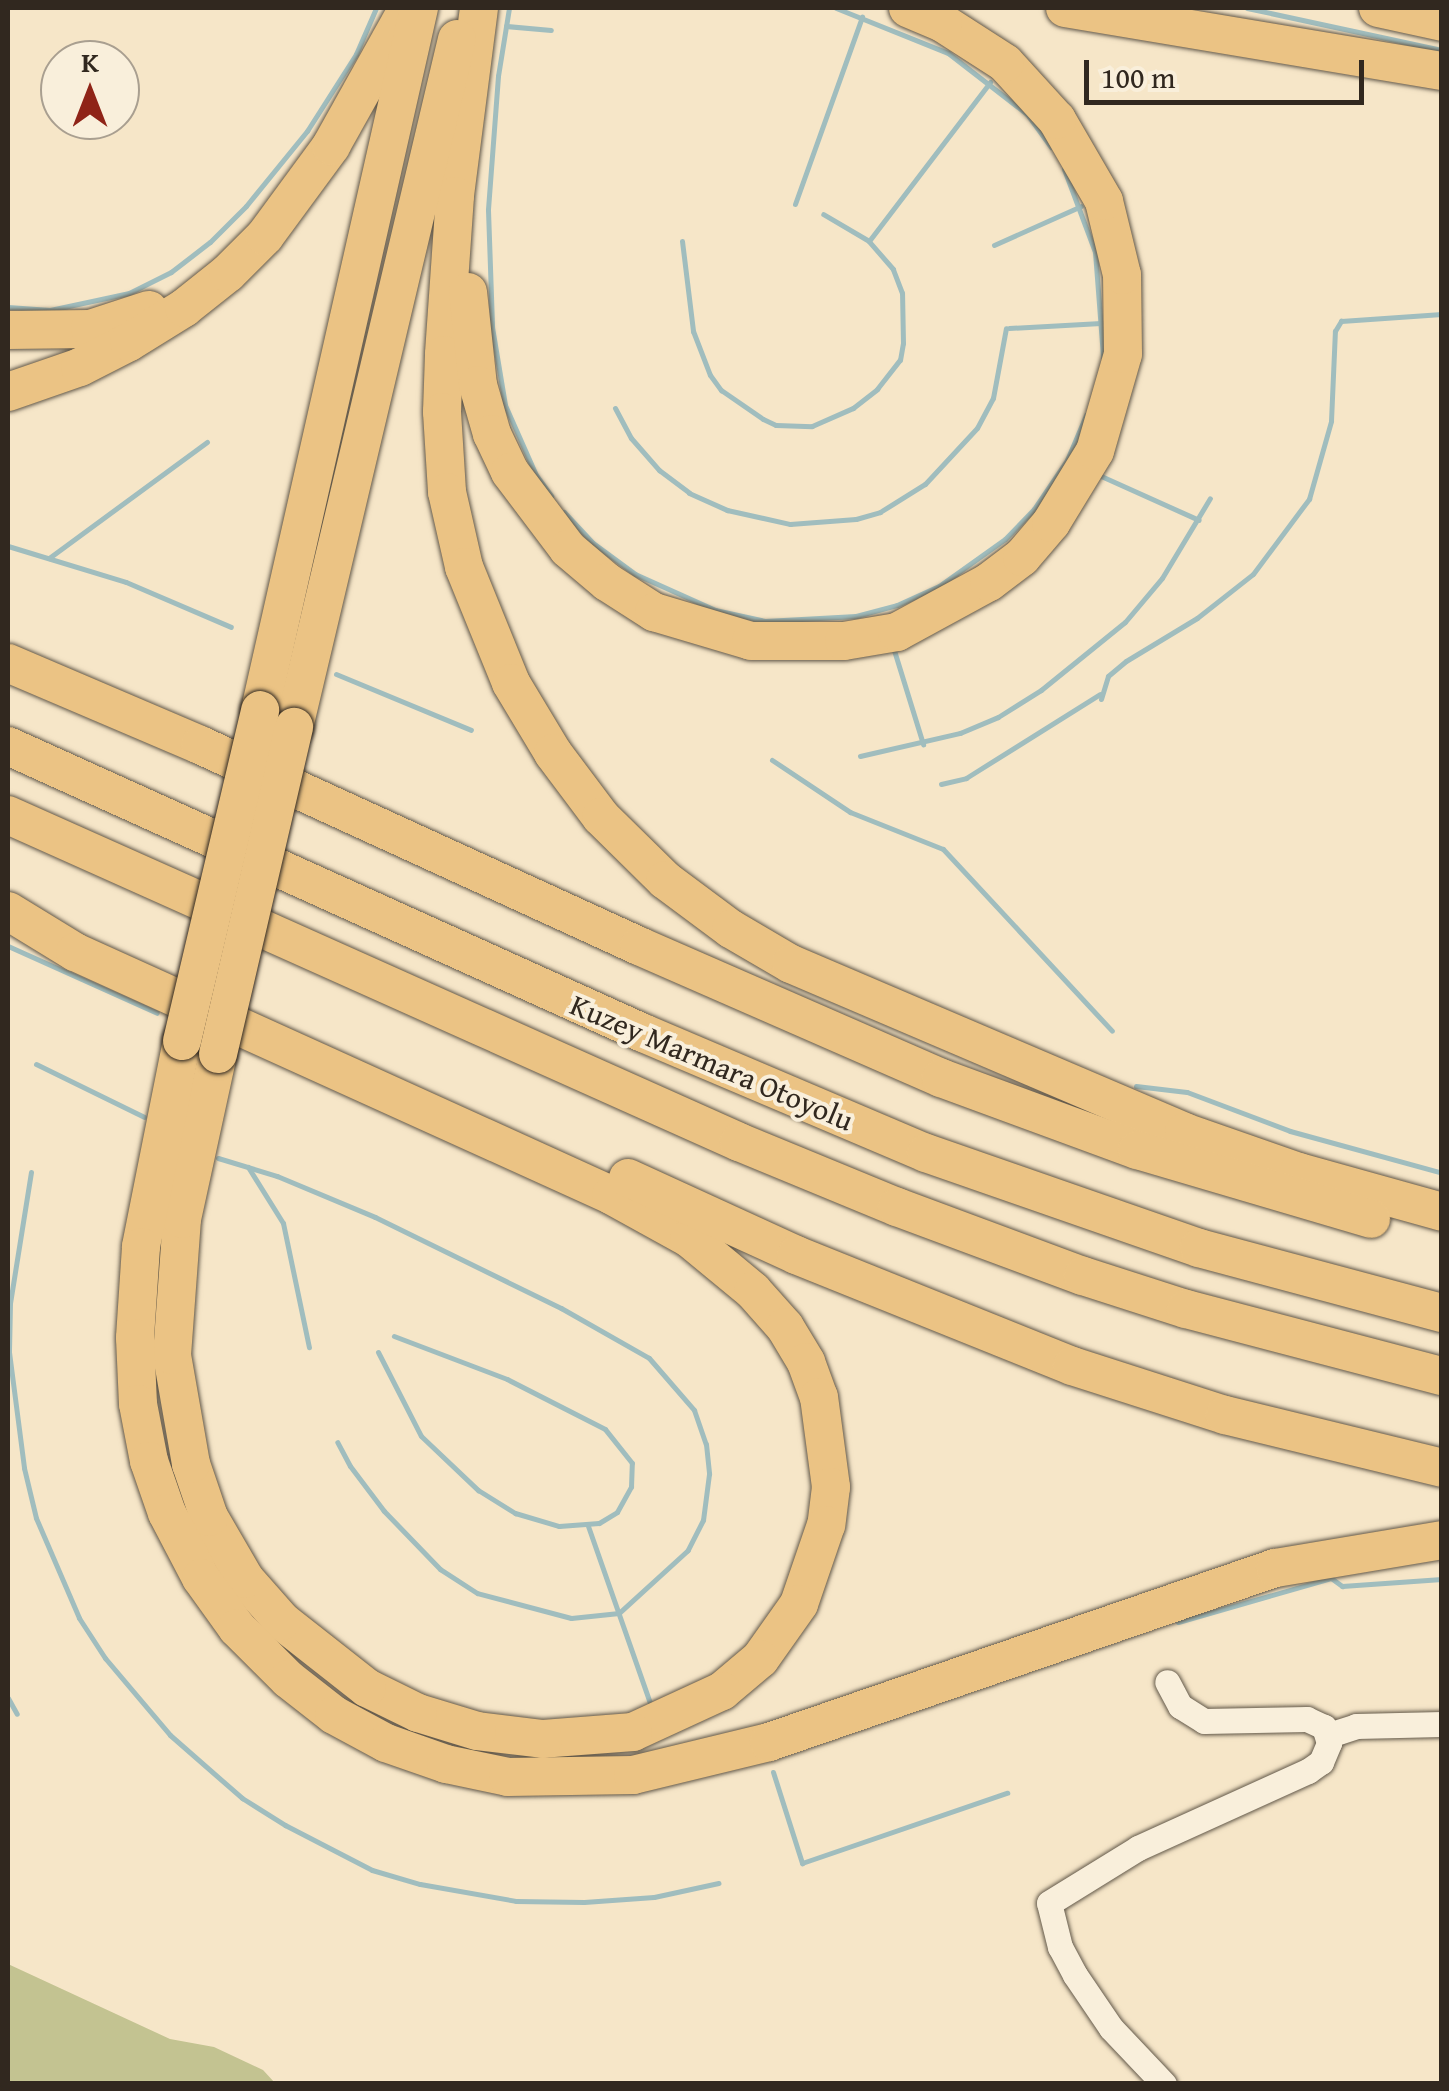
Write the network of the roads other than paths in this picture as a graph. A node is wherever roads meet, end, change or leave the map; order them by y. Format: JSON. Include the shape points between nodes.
{"nodes":[{"id":1,"x":406,"y":8,"type":"edge"},
{"id":2,"x":418,"y":8,"type":"edge"},
{"id":3,"x":466,"y":8,"type":"edge"},
{"id":4,"x":479,"y":8,"type":"edge"},
{"id":5,"x":908,"y":8,"type":"edge"},
{"id":6,"x":1065,"y":8,"type":"edge"},
{"id":7,"x":1378,"y":8,"type":"edge"},
{"id":8,"x":1442,"y":22,"type":"edge"},
{"id":9,"x":1442,"y":71,"type":"edge"},
{"id":10,"x":471,"y":84,"type":"junction"},
{"id":11,"x":292,"y":198,"type":"junction"},
{"id":12,"x":8,"y":330,"type":"edge"},
{"id":13,"x":8,"y":392,"type":"edge"},
{"id":14,"x":8,"y":663,"type":"edge"},
{"id":15,"x":8,"y":746,"type":"edge"},
{"id":16,"x":8,"y":816,"type":"edge"},
{"id":17,"x":8,"y":909,"type":"edge"},
{"id":18,"x":1442,"y":1212,"type":"edge"},
{"id":19,"x":1442,"y":1236,"type":"edge"},
{"id":20,"x":1442,"y":1313,"type":"edge"},
{"id":21,"x":1442,"y":1376,"type":"edge"},
{"id":22,"x":1442,"y":1468,"type":"edge"},
{"id":23,"x":1442,"y":1540,"type":"edge"},
{"id":24,"x":1167,"y":1682,"type":"dead end"},
{"id":25,"x":1442,"y":1724,"type":"edge"},
{"id":26,"x":1329,"y":1735,"type":"junction"},
{"id":27,"x":1164,"y":2084,"type":"edge"}],
"edges":[{"from":1,"to":11,"type":"highway","via":[[358,105]]},
{"from":2,"to":23,"type":"highway","bridge":true,"via":[[182,1040],[141,1247],[136,1371],[149,1461],[201,1578],[237,1628],[288,1679],[334,1715],[386,1742],[508,1777],[633,1775],[769,1742],[1275,1568]]},
{"from":3,"to":17,"type":"highway","bridge":true,"via":[[420,184],[294,727],[218,1054],[182,1219],[172,1355],[191,1464],[210,1517],[245,1579],[282,1621],[367,1688],[418,1714],[542,1740],[634,1732],[722,1691],[760,1659],[799,1604],[826,1525],[831,1488],[819,1397],[806,1362],[753,1291],[689,1238],[611,1194],[74,952]]},
{"from":4,"to":10,"type":"highway"},
{"from":5,"to":10,"type":"highway","via":[[1005,63],[1075,145],[1104,201],[1125,311],[1123,354],[1096,451],[1051,523],[1022,557],[897,632],[844,641],[750,641],[654,612],[568,549],[536,511],[492,434],[475,368],[466,266]]},
{"from":6,"to":9,"type":"highway"},
{"from":7,"to":8,"type":"highway"},
{"from":10,"to":18,"type":"highway","via":[[445,338],[447,492],[464,567],[511,683],[601,817],[664,880],[791,964],[1184,1132]]},
{"from":11,"to":12,"type":"highway","via":[[205,276],[145,312],[61,332]]},
{"from":11,"to":13,"type":"highway","via":[[265,236],[184,308],[80,366]]},
{"from":14,"to":19,"type":"highway","via":[[940,1078],[1214,1175]]},
{"from":15,"to":20,"type":"highway","name":"Kuzey Marmara Otoyolu","via":[[643,1034],[926,1153],[1199,1248]]},
{"from":16,"to":21,"type":"highway","name":"Kuzey Marmara Otoyolu","via":[[898,1207],[1186,1309]]},
{"from":17,"to":22,"type":"highway","via":[[130,951],[796,1255],[1001,1341],[1225,1415]]},
{"from":24,"to":26,"type":"street","via":[[1180,1706],[1204,1721],[1307,1719]]},
{"from":25,"to":26,"type":"street","via":[[1356,1726]]},
{"from":26,"to":27,"type":"street","via":[[1326,1753],[1308,1772],[1138,1848],[1049,1903],[1075,1975],[1111,2028]]}]}
